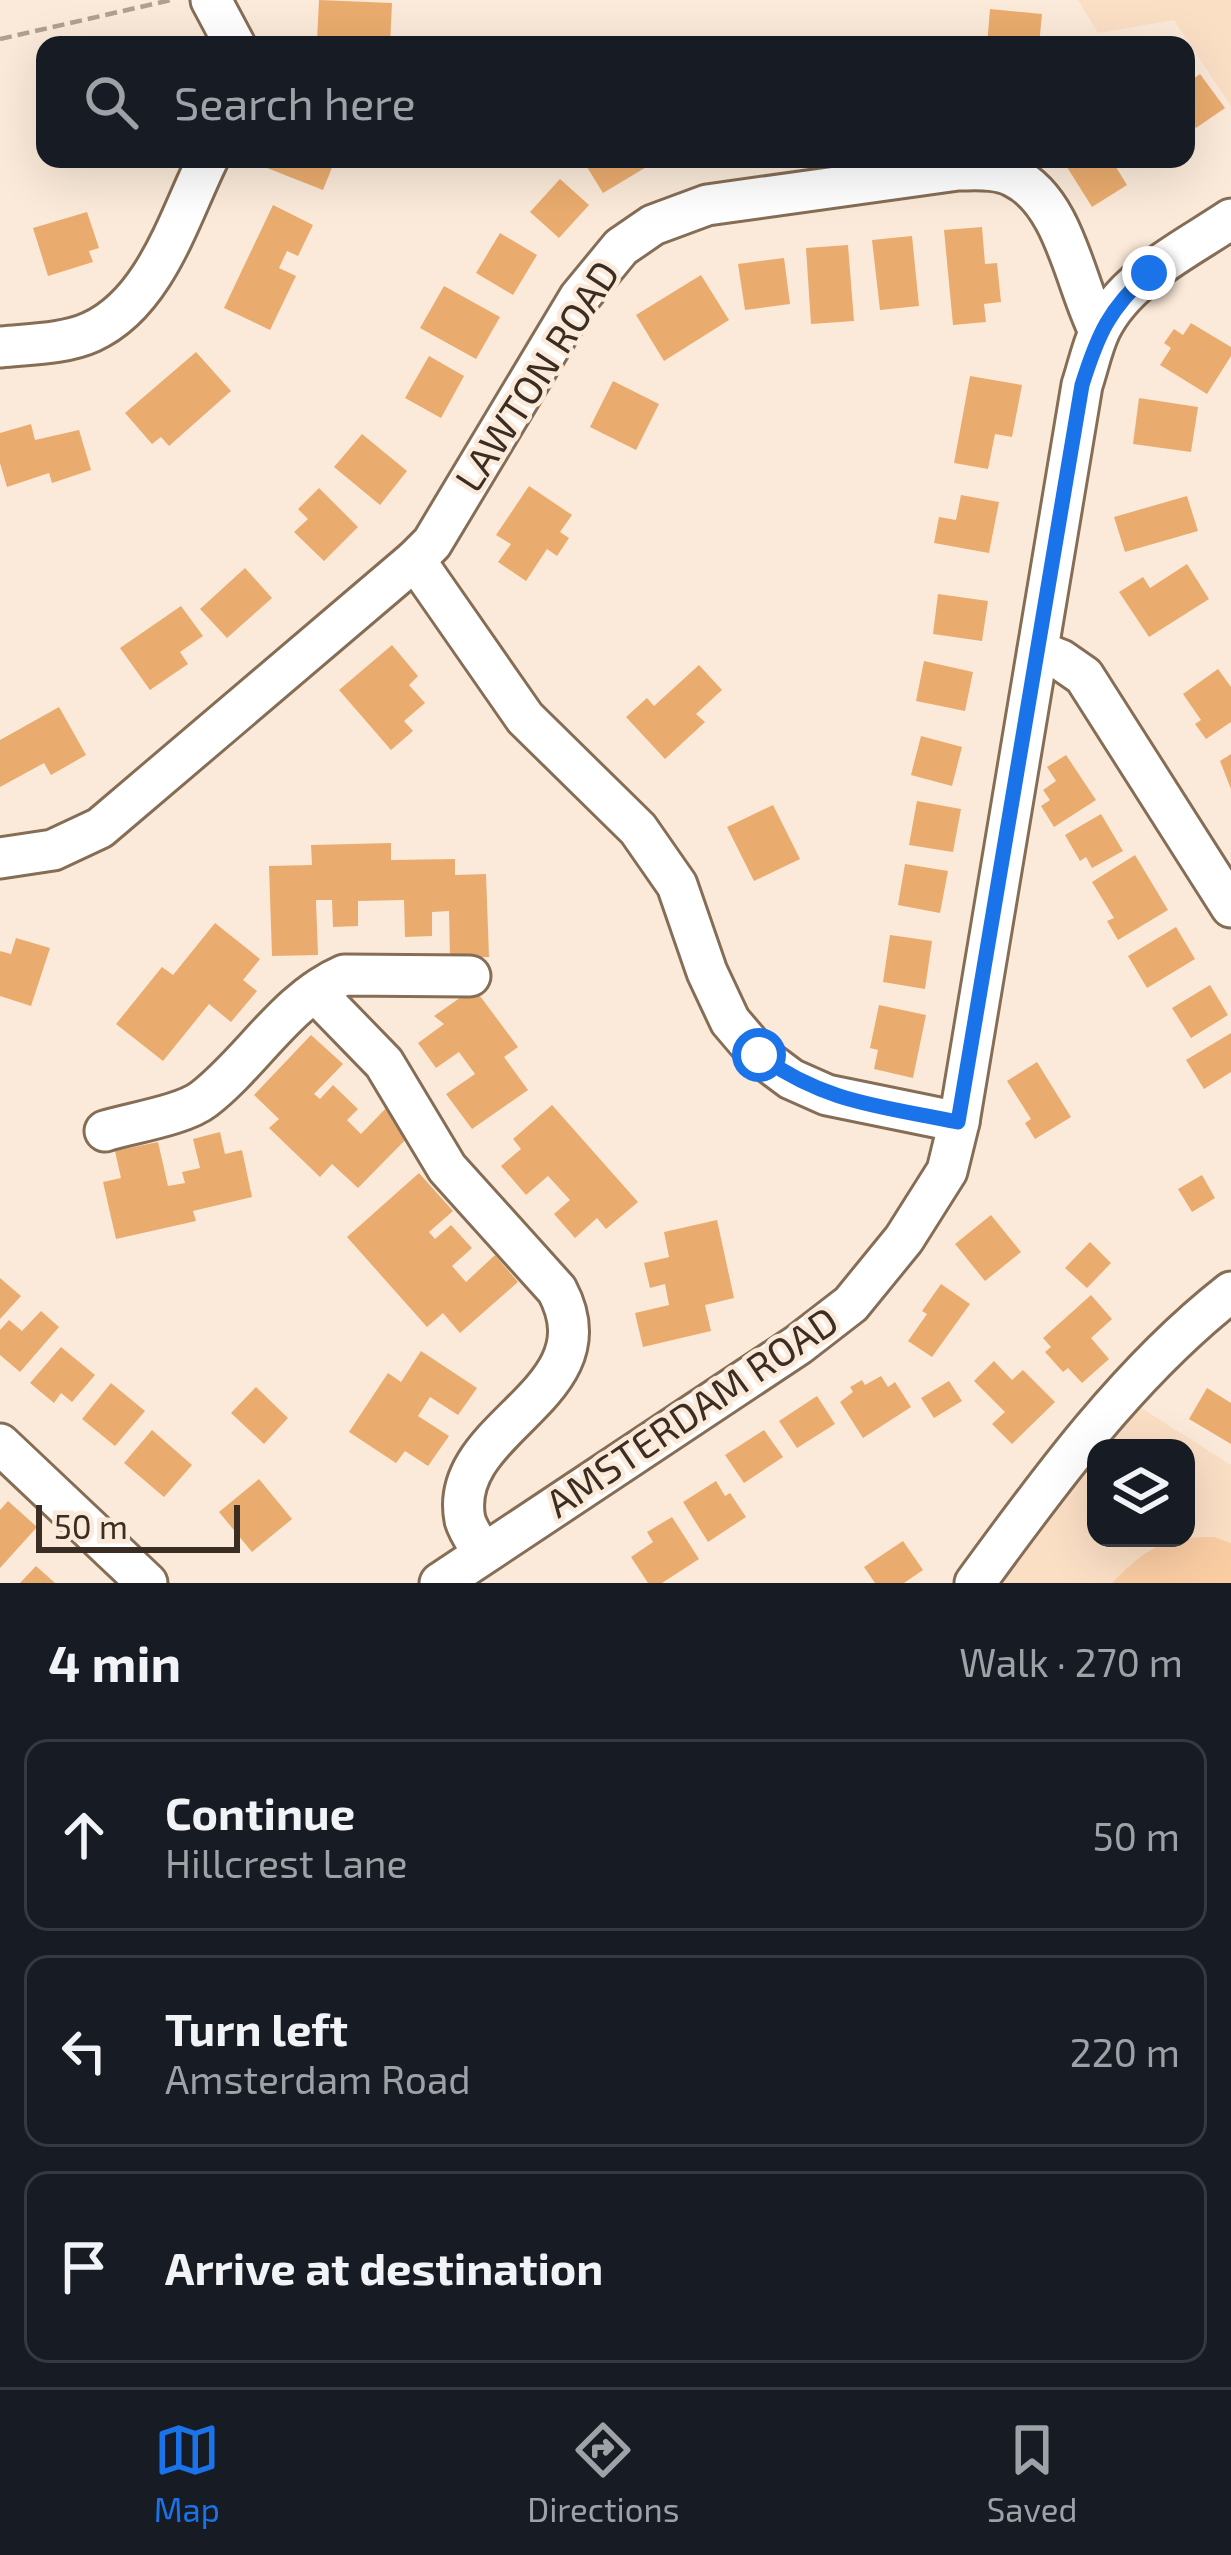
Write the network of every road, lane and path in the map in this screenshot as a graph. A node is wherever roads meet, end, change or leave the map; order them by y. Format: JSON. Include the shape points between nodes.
{"nodes":[{"id":1,"x":171,"y":0,"type":"edge"},
{"id":2,"x":211,"y":0,"type":"edge"},
{"id":3,"x":231,"y":36,"type":"edge"},
{"id":4,"x":0,"y":39,"type":"edge"},
{"id":5,"x":204,"y":168,"type":"edge"},
{"id":6,"x":1231,"y":219,"type":"edge"},
{"id":7,"x":1100,"y":331,"type":"junction"},
{"id":8,"x":0,"y":346,"type":"edge"},
{"id":9,"x":415,"y":560,"type":"junction"},
{"id":10,"x":1038,"y":651,"type":"junction"},
{"id":11,"x":0,"y":858,"type":"edge"},
{"id":12,"x":1231,"y":907,"type":"edge"},
{"id":13,"x":470,"y":976,"type":"dead end"},
{"id":14,"x":315,"y":992,"type":"junction"},
{"id":15,"x":958,"y":1122,"type":"junction"},
{"id":16,"x":105,"y":1131,"type":"dead end"},
{"id":17,"x":1231,"y":1292,"type":"edge"},
{"id":18,"x":0,"y":1444,"type":"edge"},
{"id":19,"x":483,"y":1553,"type":"junction"},
{"id":20,"x":147,"y":1583,"type":"edge"},
{"id":21,"x":440,"y":1583,"type":"edge"},
{"id":22,"x":975,"y":1583,"type":"edge"}],
"edges":[{"from":1,"to":4,"type":"path"},
{"from":2,"to":3,"type":"street"},
{"from":5,"to":8,"type":"street","via":[[129,308],[89,334]]},
{"from":6,"to":7,"type":"street","name":"AMSTERDAM ROAD","via":[[1149,273]]},
{"from":7,"to":9,"type":"street","name":"LAWTON ROAD","via":[[1049,212],[1012,175],[958,170],[675,214],[621,247],[579,298]]},
{"from":7,"to":10,"type":"street","name":"AMSTERDAM ROAD","via":[[1082,385]]},
{"from":9,"to":11,"type":"street","name":"LAWTON ROAD","via":[[100,828],[52,850]]},
{"from":9,"to":15,"type":"street","via":[[525,718],[638,829],[677,885],[730,1021],[759,1055],[827,1095]]},
{"from":10,"to":12,"type":"street","via":[[1084,676]]},
{"from":10,"to":15,"type":"street","name":"AMSTERDAM ROAD"},
{"from":13,"to":14,"type":"street","via":[[344,975]]},
{"from":14,"to":16,"type":"street","via":[[201,1102]]},
{"from":14,"to":19,"type":"street","via":[[384,1063],[447,1168],[568,1309],[559,1371],[486,1449],[466,1487],[466,1524]]},
{"from":15,"to":19,"type":"street","name":"AMSTERDAM ROAD","via":[[947,1171],[851,1304]]},
{"from":17,"to":22,"type":"street","via":[[1120,1399]]},
{"from":18,"to":20,"type":"street"},
{"from":19,"to":21,"type":"street","name":"AMSTERDAM ROAD"}]}
